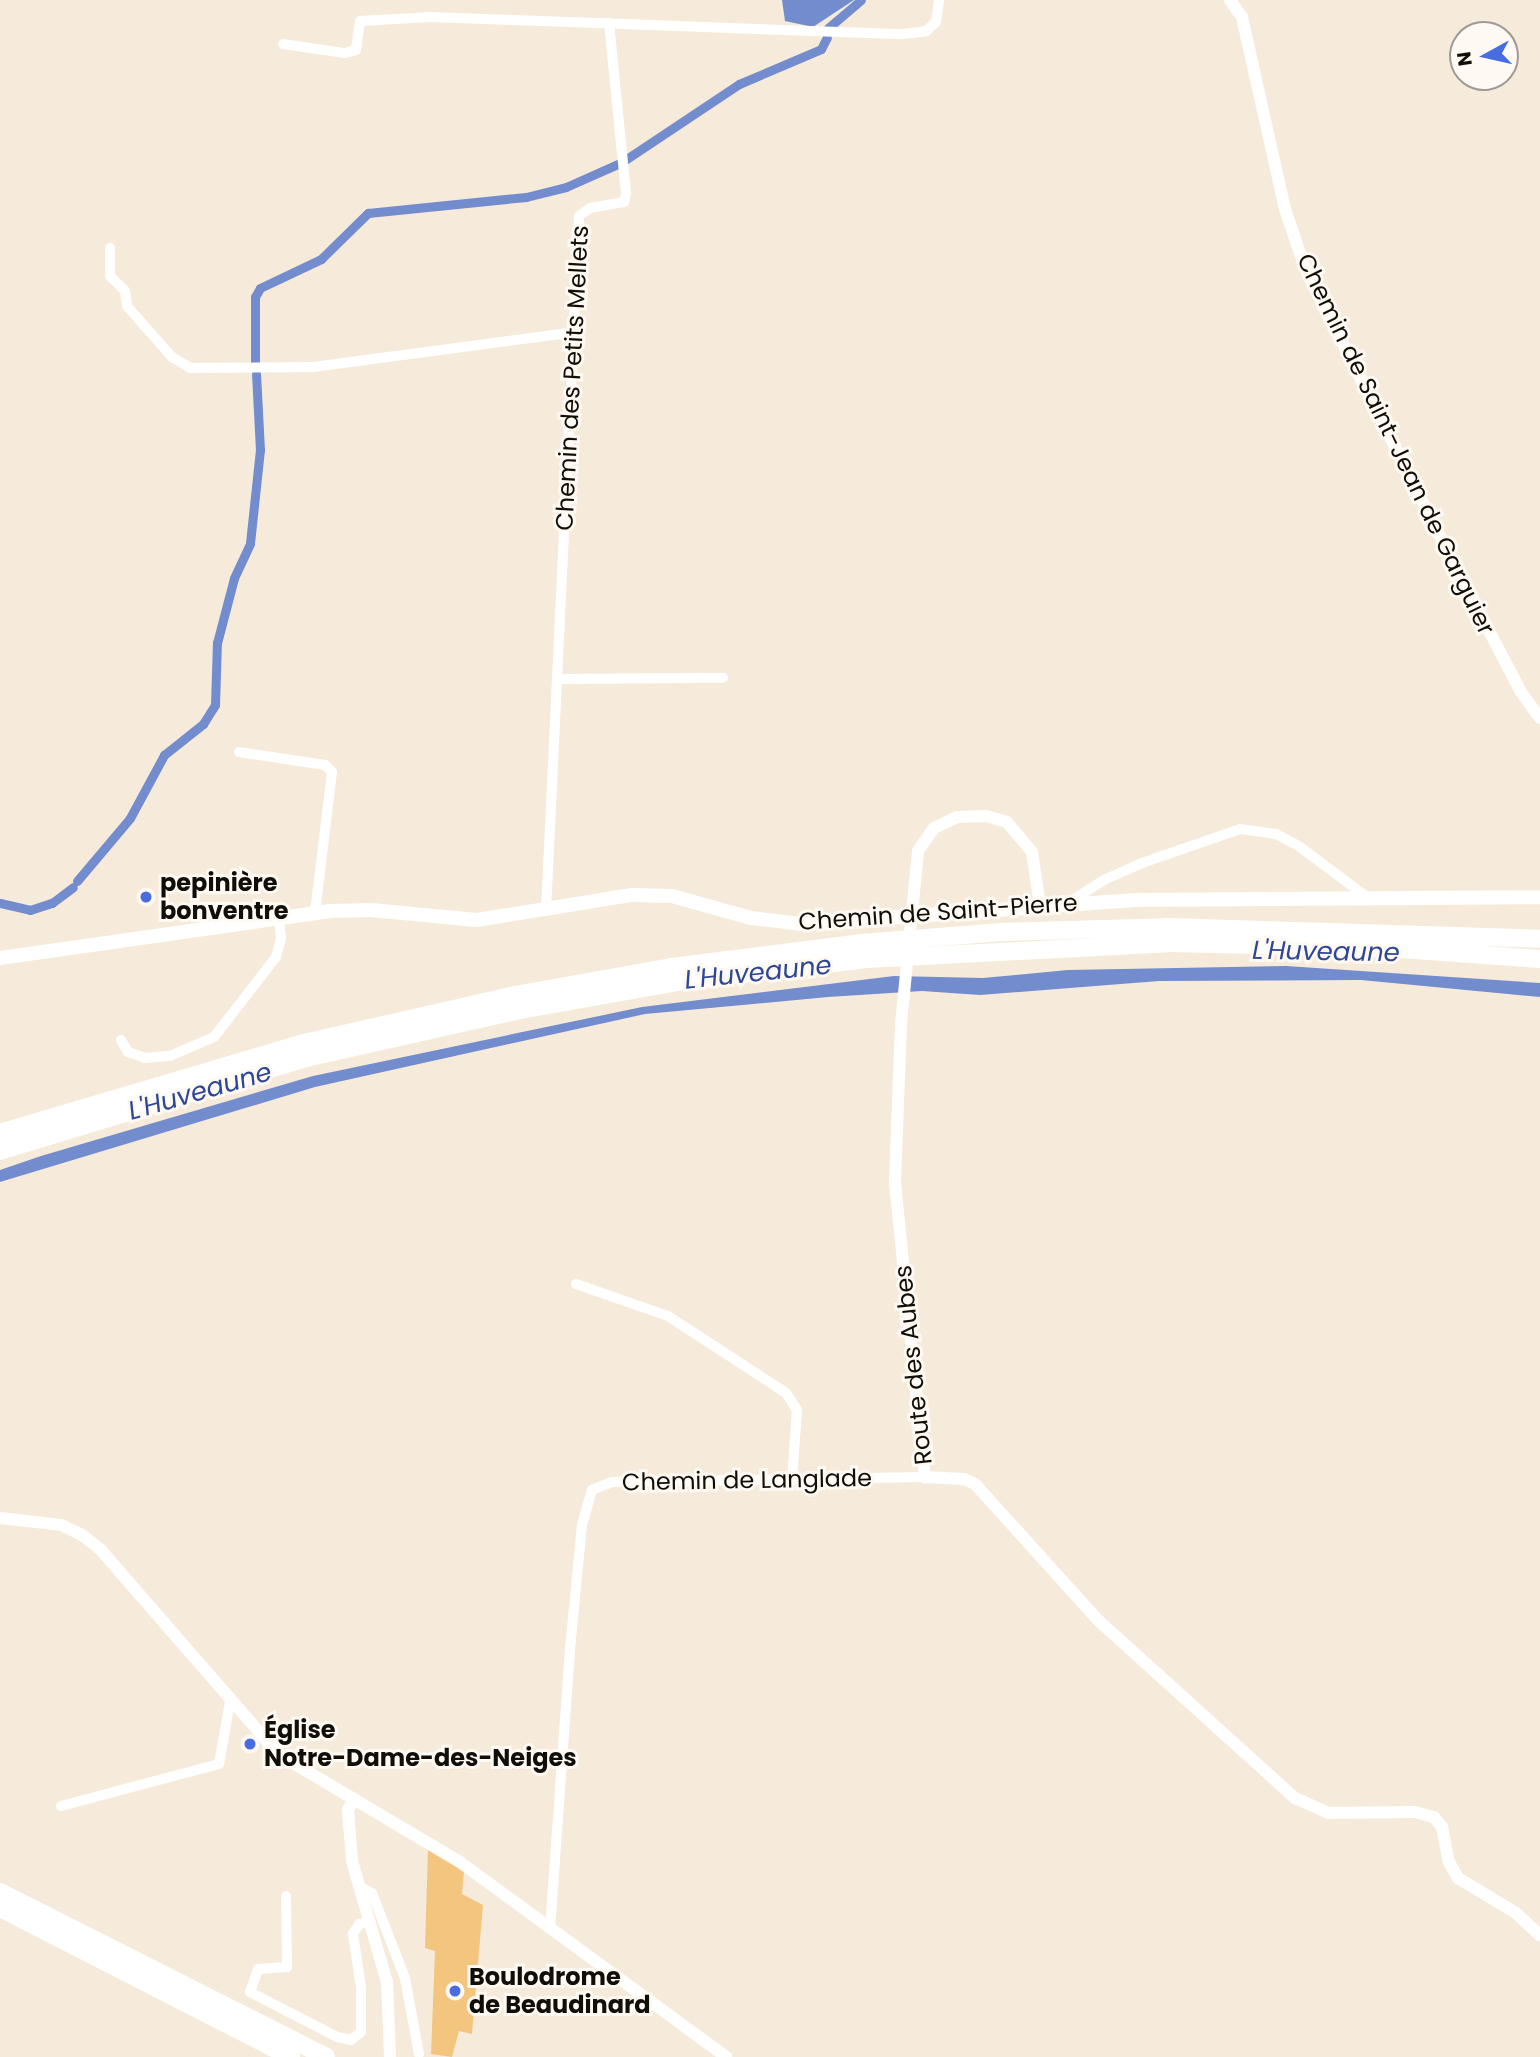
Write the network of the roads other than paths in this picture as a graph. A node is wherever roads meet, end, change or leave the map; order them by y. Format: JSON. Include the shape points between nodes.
{"nodes":[{"id":1,"x":939,"y":0,"type":"edge"},
{"id":2,"x":1230,"y":0,"type":"edge"},
{"id":3,"x":609,"y":23,"type":"junction"},
{"id":4,"x":283,"y":44,"type":"dead end"},
{"id":5,"x":110,"y":248,"type":"dead end"},
{"id":6,"x":574,"y":332,"type":"junction"},
{"id":7,"x":723,"y":678,"type":"dead end"},
{"id":8,"x":560,"y":679,"type":"junction"},
{"id":9,"x":1540,"y":718,"type":"edge"},
{"id":10,"x":239,"y":752,"type":"dead end"},
{"id":11,"x":1540,"y":895,"type":"edge"},
{"id":12,"x":1367,"y":897,"type":"junction"},
{"id":13,"x":1068,"y":904,"type":"junction"},
{"id":14,"x":1040,"y":905,"type":"junction"},
{"id":15,"x":546,"y":911,"type":"junction"},
{"id":16,"x":316,"y":912,"type":"junction"},
{"id":17,"x":279,"y":918,"type":"junction"},
{"id":18,"x":1540,"y":941,"type":"edge"},
{"id":19,"x":0,"y":958,"type":"edge"},
{"id":20,"x":1540,"y":959,"type":"edge"},
{"id":21,"x":121,"y":1040,"type":"dead end"},
{"id":22,"x":0,"y":1133,"type":"edge"},
{"id":23,"x":0,"y":1151,"type":"edge"},
{"id":24,"x":576,"y":1284,"type":"dead end"},
{"id":25,"x":925,"y":1477,"type":"junction"},
{"id":26,"x":792,"y":1479,"type":"junction"},
{"id":27,"x":0,"y":1518,"type":"edge"},
{"id":28,"x":230,"y":1702,"type":"junction"},
{"id":29,"x":354,"y":1799,"type":"junction"},
{"id":30,"x":61,"y":1806,"type":"dead end"},
{"id":31,"x":358,"y":1886,"type":"junction"},
{"id":32,"x":0,"y":1892,"type":"edge"},
{"id":33,"x":286,"y":1896,"type":"dead end"},
{"id":34,"x":0,"y":1908,"type":"edge"},
{"id":35,"x":369,"y":1922,"type":"junction"},
{"id":36,"x":550,"y":1929,"type":"junction"},
{"id":37,"x":1540,"y":1935,"type":"edge"},
{"id":38,"x":419,"y":2054,"type":"dead end"},
{"id":39,"x":291,"y":2057,"type":"edge"},
{"id":40,"x":326,"y":2057,"type":"edge"},
{"id":41,"x":390,"y":2057,"type":"edge"},
{"id":42,"x":726,"y":2057,"type":"edge"}],
"edges":[{"from":1,"to":3,"type":"street","via":[[936,22],[926,31],[903,34]]},
{"from":2,"to":9,"type":"street","name":"Chemin de Saint-Jean de Garguier","via":[[1242,17],[1285,209],[1305,268],[1521,692]]},
{"from":3,"to":4,"type":"street","via":[[369,18],[360,21],[356,50],[345,53]]},
{"from":3,"to":6,"type":"street","name":"Chemin des Petits Mellets","via":[[626,193],[624,202],[590,208],[579,216]]},
{"from":5,"to":6,"type":"street","via":[[110,276],[125,291],[127,306],[172,357],[190,368],[313,367]]},
{"from":6,"to":8,"type":"street","name":"Chemin des Petits Mellets","via":[[562,537]]},
{"from":7,"to":8,"type":"street"},
{"from":8,"to":15,"type":"street","name":"Chemin des Petits Mellets"},
{"from":10,"to":16,"type":"street","via":[[325,765],[332,772]]},
{"from":11,"to":12,"type":"main road","name":"Chemin de Saint-Pierre"},
{"from":12,"to":13,"type":"main road","name":"Chemin de Saint-Pierre"},
{"from":12,"to":13,"type":"street","via":[[1288,841],[1240,829],[1223,831],[1104,880]]},
{"from":13,"to":14,"type":"main road","name":"Chemin de Saint-Pierre"},
{"from":14,"to":15,"type":"main road","name":"Chemin de Saint-Pierre","via":[[801,924],[751,918],[699,902],[650,894]]},
{"from":14,"to":25,"type":"street","name":"Route des Aubes","via":[[1036,863],[1027,842],[1007,822],[986,816],[957,817],[934,828],[918,851],[901,1024],[896,1193]]},
{"from":15,"to":16,"type":"main road","name":"Chemin de Saint-Pierre","via":[[477,920],[372,910]]},
{"from":16,"to":17,"type":"main road","name":"Chemin de Saint-Pierre"},
{"from":17,"to":19,"type":"main road","name":"Chemin de Saint-Pierre"},
{"from":17,"to":21,"type":"street","via":[[281,938],[276,957],[214,1037],[170,1056],[145,1058],[128,1052]]},
{"from":18,"to":22,"type":"highway","via":[[1166,927],[1002,932],[862,943],[672,967],[515,995],[304,1043]]},
{"from":20,"to":23,"type":"highway","via":[[1386,948],[1168,943],[867,959],[677,982],[520,1010],[306,1058]]},
{"from":24,"to":26,"type":"street","via":[[668,1316],[786,1393],[797,1410]]},
{"from":25,"to":26,"type":"street","name":"Chemin de Langlade"},
{"from":25,"to":37,"type":"street","name":"Route des Aubes","via":[[975,1484],[1099,1621],[1295,1798],[1328,1813],[1434,1817],[1443,1828],[1449,1862],[1458,1878],[1516,1913]]},
{"from":26,"to":36,"type":"street","name":"Chemin de Langlade","via":[[612,1482],[592,1490],[587,1498],[570,1649]]},
{"from":27,"to":28,"type":"street","via":[[61,1525],[91,1542]]},
{"from":28,"to":29,"type":"street","via":[[278,1754]]},
{"from":28,"to":30,"type":"street","via":[[219,1764]]},
{"from":29,"to":31,"type":"street","via":[[348,1810],[348,1832]]},
{"from":29,"to":36,"type":"street","via":[[460,1862]]},
{"from":31,"to":35,"type":"street"},
{"from":31,"to":38,"type":"street","via":[[372,1893],[405,1978]]},
{"from":32,"to":40,"type":"highway"},
{"from":33,"to":35,"type":"street","via":[[287,1967],[258,1969],[250,1992],[337,2038],[351,2039],[361,2032],[361,1988],[353,1934],[359,1924]]},
{"from":34,"to":39,"type":"highway"},
{"from":35,"to":41,"type":"street","via":[[387,1982]]},
{"from":36,"to":42,"type":"street"}]}
